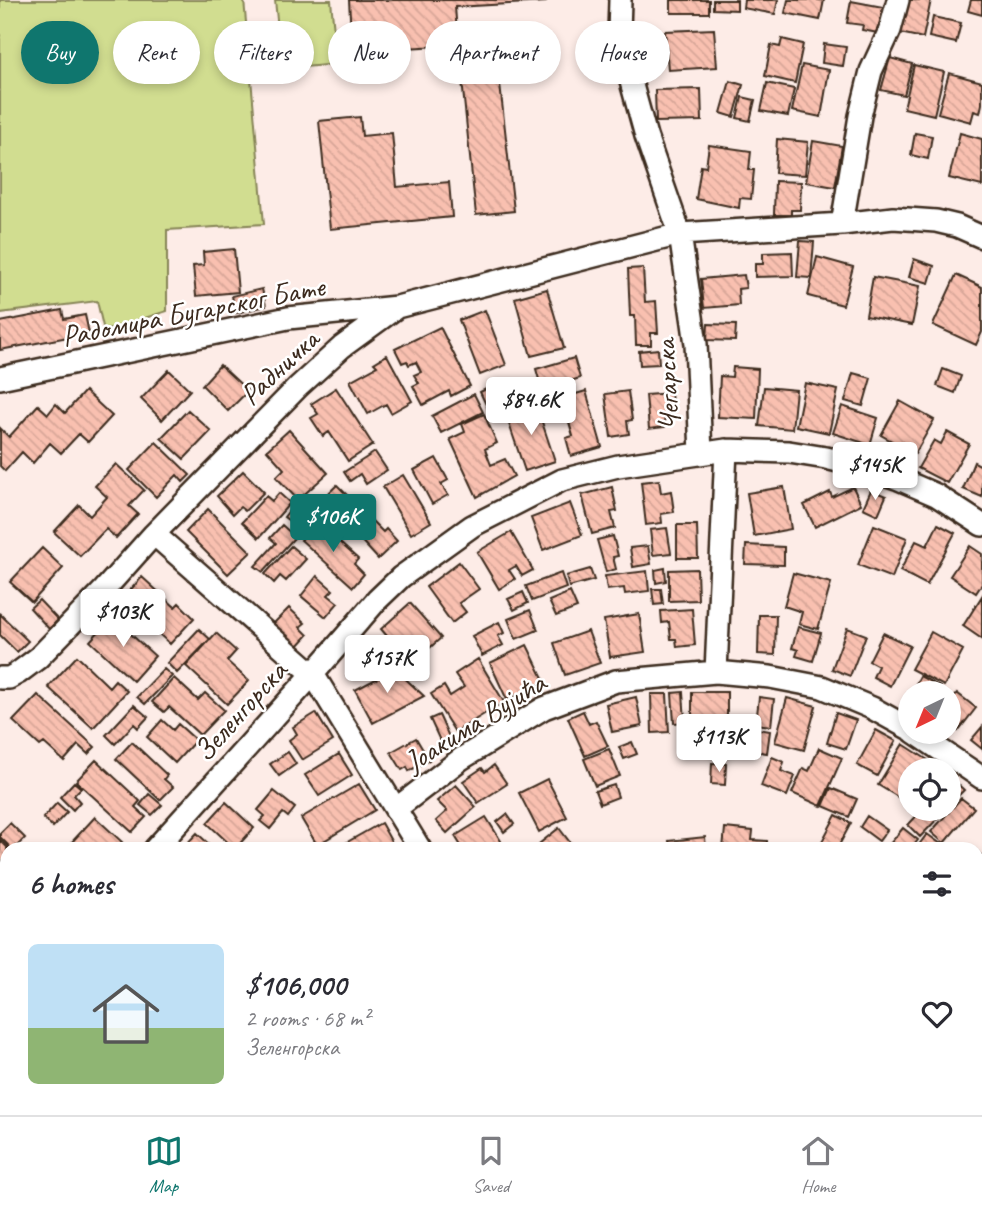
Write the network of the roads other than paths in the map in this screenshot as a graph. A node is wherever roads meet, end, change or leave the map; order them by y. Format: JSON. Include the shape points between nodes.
{"nodes":[{"id":1,"x":620,"y":0,"type":"edge"},
{"id":2,"x":898,"y":0,"type":"edge"},
{"id":3,"x":842,"y":224,"type":"junction"},
{"id":4,"x":680,"y":234,"type":"junction"},
{"id":5,"x":982,"y":237,"type":"edge"},
{"id":6,"x":397,"y":307,"type":"junction"},
{"id":7,"x":0,"y":378,"type":"edge"},
{"id":8,"x":726,"y":450,"type":"junction"},
{"id":9,"x":701,"y":453,"type":"junction"},
{"id":10,"x":982,"y":525,"type":"edge"},
{"id":11,"x":153,"y":534,"type":"junction"},
{"id":12,"x":716,"y":672,"type":"junction"},
{"id":13,"x":313,"y":674,"type":"junction"},
{"id":14,"x":0,"y":678,"type":"edge"},
{"id":15,"x":898,"y":722,"type":"edge"},
{"id":16,"x":932,"y":744,"type":"edge"},
{"id":17,"x":982,"y":778,"type":"edge"},
{"id":18,"x":397,"y":808,"type":"junction"},
{"id":19,"x":161,"y":842,"type":"edge"},
{"id":20,"x":416,"y":842,"type":"edge"}],
"edges":[{"from":1,"to":4,"type":"street","name":"Чегарска","via":[[619,33],[625,59]]},
{"from":2,"to":3,"type":"street","via":[[871,71]]},
{"from":3,"to":4,"type":"street"},
{"from":3,"to":5,"type":"street","via":[[921,219]]},
{"from":4,"to":6,"type":"street","name":"Радничка"},
{"from":4,"to":9,"type":"street","name":"Чегарска","via":[[696,344]]},
{"from":6,"to":7,"type":"street","name":"Радомира Бугарског Бате","via":[[288,318]]},
{"from":6,"to":11,"type":"street","name":"Радничка","via":[[298,387]]},
{"from":8,"to":9,"type":"street","name":"Чегарска"},
{"from":8,"to":10,"type":"street","via":[[789,452],[863,467],[936,495]]},
{"from":8,"to":12,"type":"street","name":"Чегарска"},
{"from":9,"to":13,"type":"street","name":"Зеленгорска","via":[[562,480],[472,526],[401,577]]},
{"from":11,"to":13,"type":"street"},
{"from":11,"to":14,"type":"street","name":"Радничка","via":[[38,658],[18,674]]},
{"from":12,"to":15,"type":"street","name":"Јоакима Вујића","via":[[822,687]]},
{"from":12,"to":18,"type":"street","name":"Јоакима Вујића","via":[[616,681],[544,708],[461,759]]},
{"from":13,"to":18,"type":"street"},
{"from":13,"to":19,"type":"street","name":"Зеленгорска"},
{"from":16,"to":17,"type":"street","name":"Јоакима Вујића"},
{"from":18,"to":20,"type":"street"}]}
